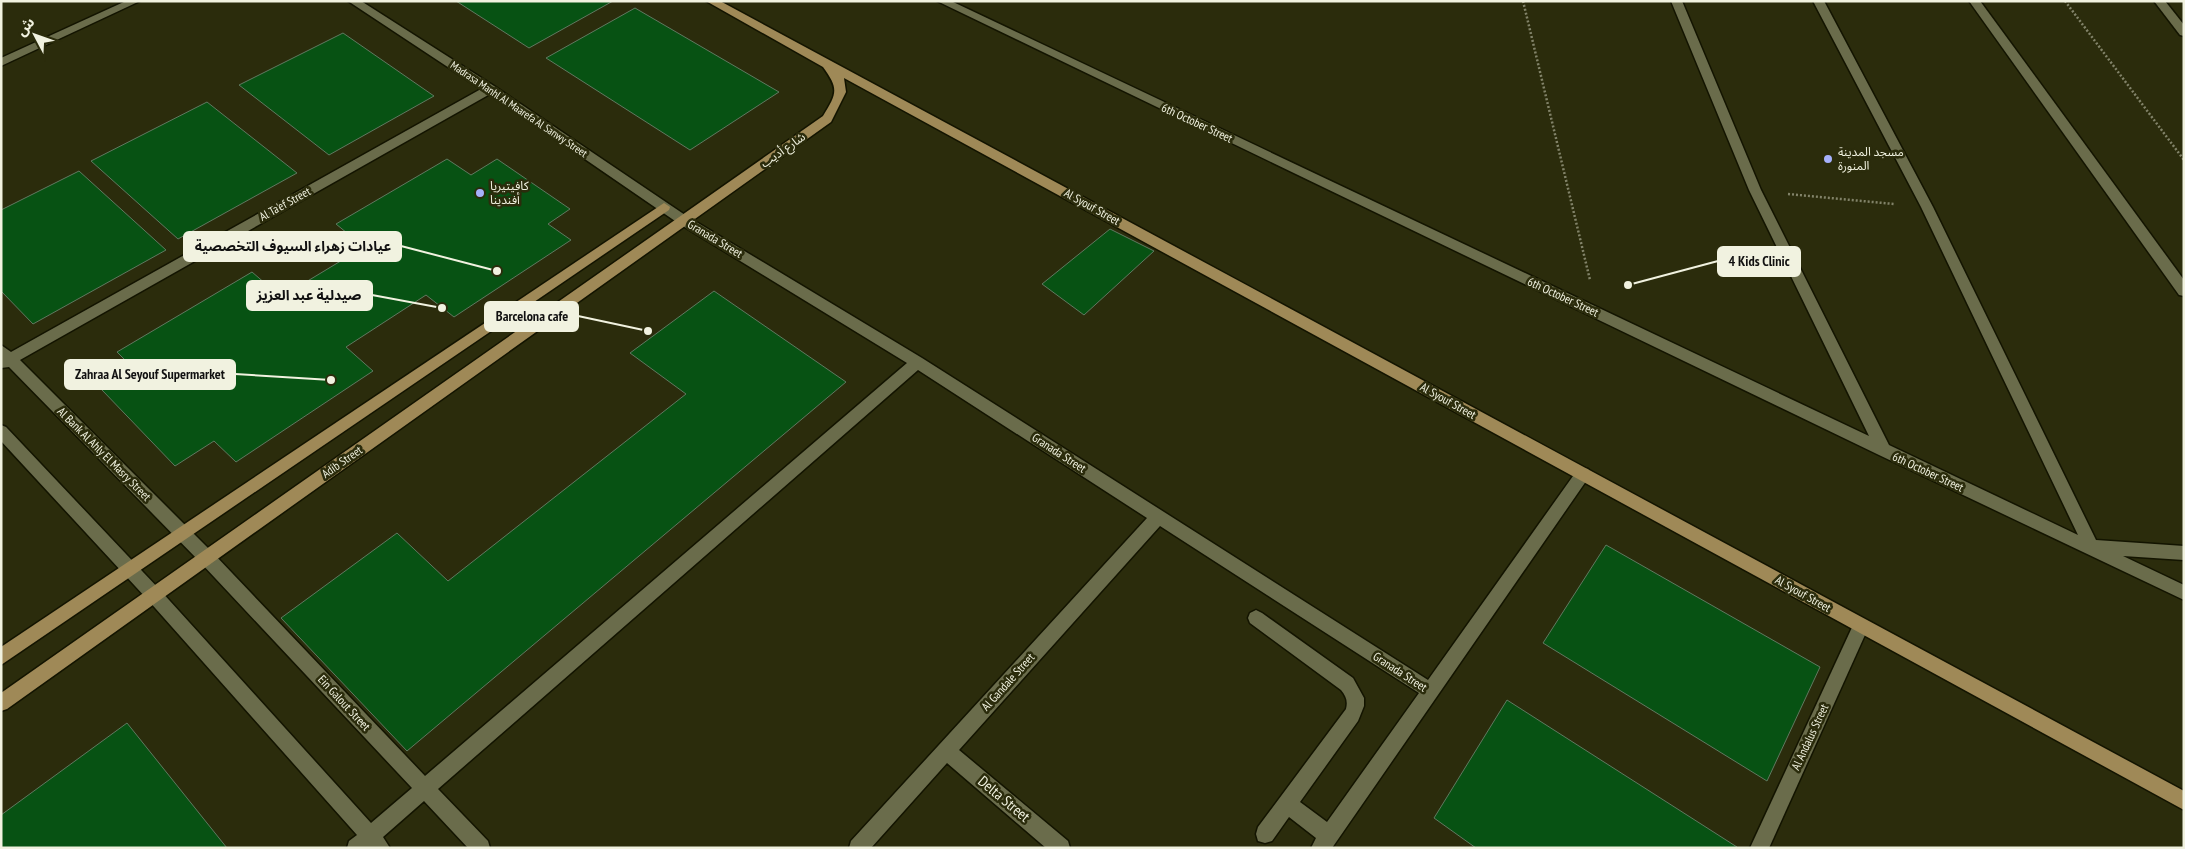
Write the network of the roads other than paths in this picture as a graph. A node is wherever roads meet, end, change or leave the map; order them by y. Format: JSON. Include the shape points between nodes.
{"nodes":[{"id":1,"x":135,"y":1,"type":"edge"},
{"id":2,"x":353,"y":1,"type":"edge"},
{"id":3,"x":711,"y":1,"type":"edge"},
{"id":4,"x":942,"y":1,"type":"edge"},
{"id":5,"x":1676,"y":1,"type":"edge"},
{"id":6,"x":1818,"y":1,"type":"edge"},
{"id":7,"x":1974,"y":1,"type":"edge"},
{"id":8,"x":2159,"y":1,"type":"edge"},
{"id":9,"x":2184,"y":33,"type":"edge"},
{"id":10,"x":822,"y":61,"type":"junction"},
{"id":11,"x":1,"y":63,"type":"edge"},
{"id":12,"x":490,"y":89,"type":"junction"},
{"id":13,"x":664,"y":207,"type":"junction"},
{"id":14,"x":684,"y":220,"type":"junction"},
{"id":15,"x":2184,"y":291,"type":"edge"},
{"id":16,"x":4,"y":357,"type":"edge"},
{"id":17,"x":917,"y":362,"type":"junction"},
{"id":18,"x":1,"y":431,"type":"edge"},
{"id":19,"x":1884,"y":451,"type":"junction"},
{"id":20,"x":1583,"y":474,"type":"junction"},
{"id":21,"x":1158,"y":517,"type":"junction"},
{"id":22,"x":182,"y":533,"type":"junction"},
{"id":23,"x":2092,"y":548,"type":"junction"},
{"id":24,"x":2184,"y":553,"type":"edge"},
{"id":25,"x":207,"y":558,"type":"junction"},
{"id":26,"x":130,"y":569,"type":"junction"},
{"id":27,"x":2184,"y":593,"type":"edge"},
{"id":28,"x":154,"y":595,"type":"junction"},
{"id":29,"x":1256,"y":618,"type":"dead end"},
{"id":30,"x":1862,"y":626,"type":"junction"},
{"id":31,"x":1,"y":657,"type":"edge"},
{"id":32,"x":1431,"y":692,"type":"junction"},
{"id":33,"x":1,"y":703,"type":"edge"},
{"id":34,"x":946,"y":751,"type":"junction"},
{"id":35,"x":425,"y":788,"type":"junction"},
{"id":36,"x":2184,"y":801,"type":"edge"},
{"id":37,"x":1288,"y":804,"type":"junction"},
{"id":38,"x":1265,"y":834,"type":"dead end"},
{"id":39,"x":375,"y":842,"type":"edge"},
{"id":40,"x":1324,"y":842,"type":"edge"},
{"id":41,"x":356,"y":848,"type":"edge"},
{"id":42,"x":481,"y":848,"type":"edge"},
{"id":43,"x":858,"y":848,"type":"edge"},
{"id":44,"x":1061,"y":848,"type":"edge"},
{"id":45,"x":1760,"y":848,"type":"edge"}],
"edges":[{"from":1,"to":11,"type":"street"},
{"from":2,"to":12,"type":"street","name":"Madrasa Manhl Al Maarefa Al Sanwy Street"},
{"from":3,"to":10,"type":"main road","name":"Al Syouf Street"},
{"from":4,"to":19,"type":"street","name":"6th October Street"},
{"from":5,"to":19,"type":"street","via":[[1755,190]]},
{"from":6,"to":23,"type":"street","via":[[1927,207]]},
{"from":7,"to":15,"type":"street"},
{"from":8,"to":9,"type":"street"},
{"from":10,"to":14,"type":"main road","name":"شارع أديب","via":[[837,75],[842,87],[827,118]]},
{"from":10,"to":20,"type":"main road","name":"Al Syouf Street"},
{"from":12,"to":13,"type":"street","name":"Madrasa Manhl Al Maarefa Al Sanwy Street"},
{"from":12,"to":16,"type":"street","name":"Al Ta'ef Street"},
{"from":13,"to":14,"type":"street","name":"Madrasa Manhl Al Maarefa Al Sanwy Street"},
{"from":13,"to":22,"type":"main road"},
{"from":14,"to":17,"type":"street","name":"Granada Street"},
{"from":14,"to":25,"type":"main road","name":"Adib Street"},
{"from":16,"to":22,"type":"street","name":"Al Bank Al Ahly El Masry Street"},
{"from":17,"to":21,"type":"street","name":"Granada Street"},
{"from":17,"to":35,"type":"street"},
{"from":18,"to":26,"type":"street"},
{"from":19,"to":23,"type":"street","name":"6th October Street"},
{"from":20,"to":30,"type":"main road","name":"Al Syouf Street"},
{"from":20,"to":32,"type":"street"},
{"from":21,"to":32,"type":"street","name":"Granada Street"},
{"from":21,"to":34,"type":"street","name":"Al Gandale Street"},
{"from":22,"to":25,"type":"street","name":"Al Bank Al Ahly El Masry Street"},
{"from":22,"to":26,"type":"main road"},
{"from":23,"to":24,"type":"street"},
{"from":23,"to":27,"type":"street","name":"6th October Street"},
{"from":25,"to":28,"type":"main road","name":"Adib Street"},
{"from":25,"to":35,"type":"street","name":"Ein Galout Street"},
{"from":26,"to":28,"type":"street"},
{"from":26,"to":31,"type":"main road"},
{"from":28,"to":33,"type":"main road","name":"Adib Street"},
{"from":28,"to":39,"type":"street"},
{"from":29,"to":37,"type":"street","via":[[1347,684],[1356,698],[1352,715]]},
{"from":30,"to":36,"type":"main road","name":"Al Syouf Street"},
{"from":30,"to":45,"type":"street","name":"Al Andalus Street"},
{"from":32,"to":40,"type":"street"},
{"from":34,"to":43,"type":"street","name":"Al Gandale Street"},
{"from":34,"to":44,"type":"street","name":"Delta Street"},
{"from":35,"to":39,"type":"street"},
{"from":35,"to":42,"type":"street","name":"Ein Galout Street"},
{"from":37,"to":38,"type":"street"},
{"from":37,"to":40,"type":"street"},
{"from":39,"to":41,"type":"street"}]}
